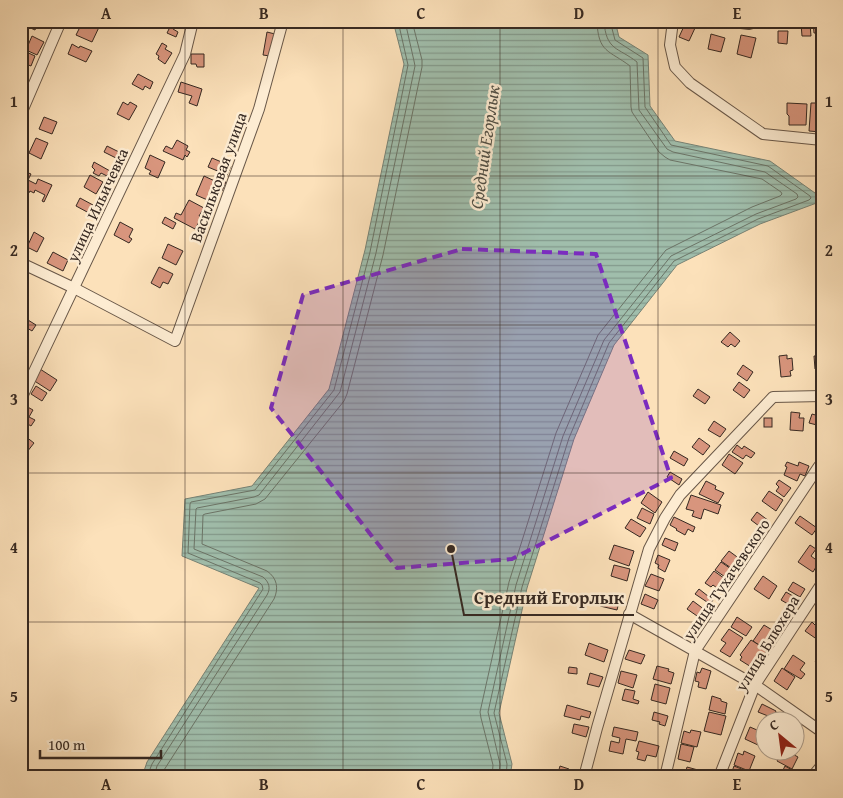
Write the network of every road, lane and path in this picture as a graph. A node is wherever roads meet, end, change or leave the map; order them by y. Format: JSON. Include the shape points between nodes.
{"nodes":[{"id":1,"x":61,"y":21,"type":"edge"},
{"id":2,"x":193,"y":21,"type":"edge"},
{"id":3,"x":283,"y":21,"type":"edge"},
{"id":4,"x":673,"y":21,"type":"edge"},
{"id":5,"x":725,"y":21,"type":"edge"},
{"id":6,"x":759,"y":21,"type":"edge"},
{"id":7,"x":21,"y":114,"type":"edge"},
{"id":8,"x":822,"y":140,"type":"edge"},
{"id":9,"x":21,"y":263,"type":"edge"},
{"id":10,"x":74,"y":288,"type":"junction"},
{"id":11,"x":822,"y":396,"type":"edge"},
{"id":12,"x":21,"y":399,"type":"edge"},
{"id":13,"x":820,"y":466,"type":"dead end"},
{"id":14,"x":822,"y":583,"type":"edge"},
{"id":15,"x":629,"y":614,"type":"junction"},
{"id":16,"x":695,"y":651,"type":"junction"},
{"id":17,"x":755,"y":685,"type":"junction"},
{"id":18,"x":822,"y":732,"type":"edge"},
{"id":19,"x":821,"y":766,"type":"edge"},
{"id":20,"x":584,"y":777,"type":"edge"},
{"id":21,"x":665,"y":777,"type":"edge"},
{"id":22,"x":719,"y":777,"type":"edge"},
{"id":23,"x":812,"y":777,"type":"edge"}],
"edges":[{"from":1,"to":7,"type":"street"},
{"from":2,"to":10,"type":"street","name":"улица Ильичевка","via":[[185,54]]},
{"from":3,"to":10,"type":"street","name":"Васильковая улица","via":[[259,108],[174,341]]},
{"from":4,"to":8,"type":"street","via":[[670,45],[674,67],[690,83],[763,134]]},
{"from":5,"to":6,"type":"street","via":[[749,24]]},
{"from":9,"to":10,"type":"street"},
{"from":10,"to":12,"type":"street","name":"улица Ильичевка"},
{"from":11,"to":15,"type":"street","via":[[773,397],[680,495],[649,549]]},
{"from":13,"to":16,"type":"street","name":"улица Тухачевского"},
{"from":14,"to":17,"type":"street","name":"улица Блюхера"},
{"from":15,"to":16,"type":"street"},
{"from":15,"to":20,"type":"street"},
{"from":16,"to":17,"type":"street"},
{"from":16,"to":21,"type":"street","name":"улица Тухачевского"},
{"from":17,"to":18,"type":"street"},
{"from":17,"to":22,"type":"street","name":"улица Блюхера"},
{"from":19,"to":23,"type":"street"}]}
